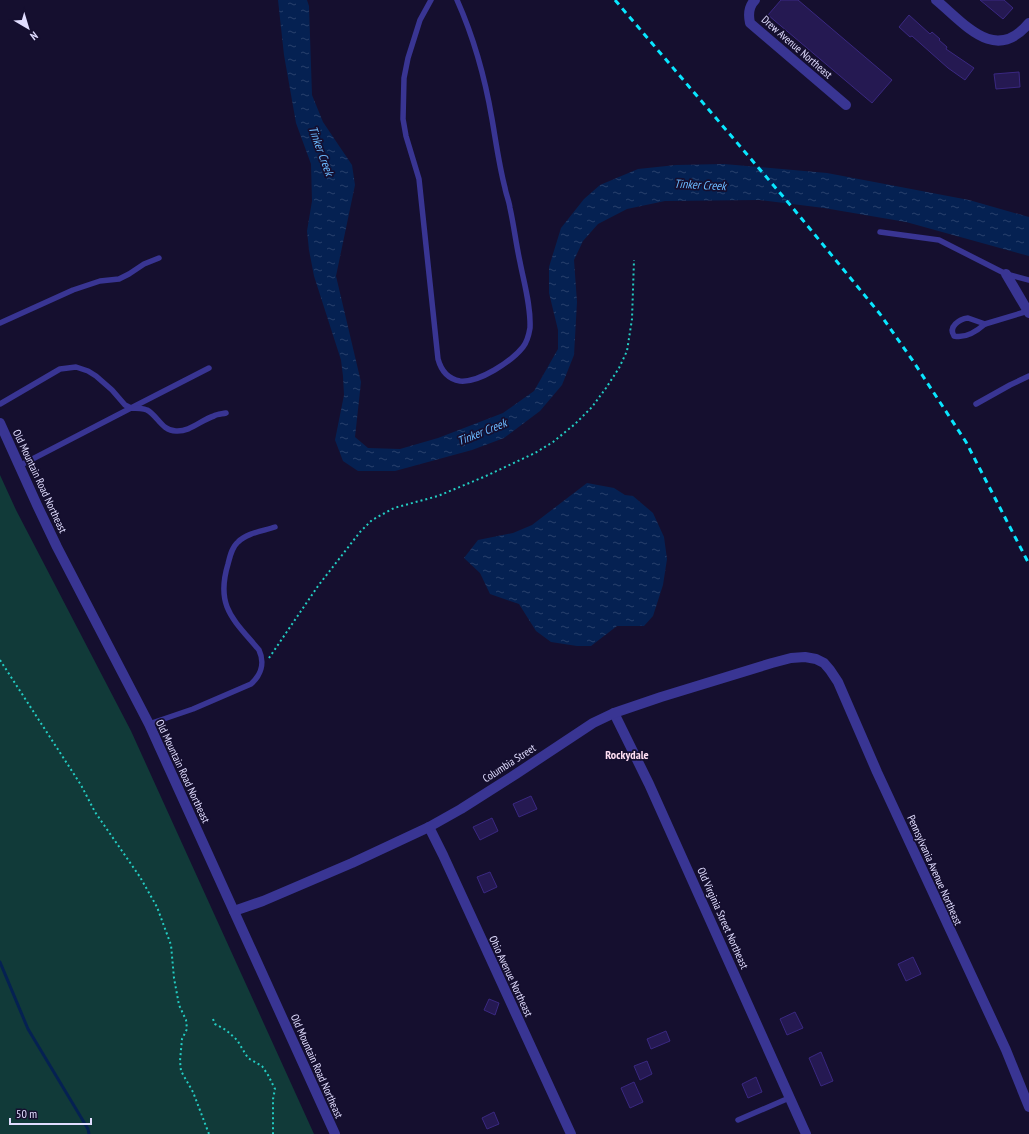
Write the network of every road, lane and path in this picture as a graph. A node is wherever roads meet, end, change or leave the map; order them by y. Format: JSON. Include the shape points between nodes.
{"nodes":[{"id":1,"x":431,"y":0,"type":"edge"},
{"id":2,"x":457,"y":0,"type":"edge"},
{"id":3,"x":755,"y":0,"type":"edge"},
{"id":4,"x":936,"y":0,"type":"edge"},
{"id":5,"x":1029,"y":23,"type":"edge"},
{"id":6,"x":846,"y":105,"type":"dead end"},
{"id":7,"x":880,"y":232,"type":"dead end"},
{"id":8,"x":159,"y":258,"type":"dead end"},
{"id":9,"x":634,"y":260,"type":"dead end"},
{"id":10,"x":1006,"y":274,"type":"junction"},
{"id":11,"x":1029,"y":280,"type":"edge"},
{"id":12,"x":1029,"y":312,"type":"edge"},
{"id":13,"x":0,"y":323,"type":"edge"},
{"id":14,"x":985,"y":324,"type":"junction"},
{"id":15,"x":209,"y":368,"type":"dead end"},
{"id":16,"x":1029,"y":376,"type":"edge"},
{"id":17,"x":0,"y":404,"type":"edge"},
{"id":18,"x":976,"y":404,"type":"dead end"},
{"id":19,"x":132,"y":408,"type":"junction"},
{"id":20,"x":226,"y":413,"type":"dead end"},
{"id":21,"x":0,"y":423,"type":"edge"},
{"id":22,"x":19,"y":466,"type":"junction"},
{"id":23,"x":275,"y":527,"type":"dead end"},
{"id":24,"x":805,"y":657,"type":"joint"},
{"id":25,"x":0,"y":660,"type":"edge"},
{"id":26,"x":262,"y":667,"type":"junction"},
{"id":27,"x":614,"y":713,"type":"junction"},
{"id":28,"x":149,"y":724,"type":"junction"},
{"id":29,"x":429,"y":827,"type":"junction"},
{"id":30,"x":234,"y":911,"type":"junction"},
{"id":31,"x":213,"y":1019,"type":"dead end"},
{"id":32,"x":789,"y":1098,"type":"junction"},
{"id":33,"x":1029,"y":1107,"type":"edge"},
{"id":34,"x":738,"y":1120,"type":"dead end"},
{"id":35,"x":208,"y":1134,"type":"edge"},
{"id":36,"x":273,"y":1134,"type":"edge"},
{"id":37,"x":335,"y":1134,"type":"edge"},
{"id":38,"x":571,"y":1134,"type":"edge"},
{"id":39,"x":806,"y":1134,"type":"edge"}],
"edges":[{"from":1,"to":2,"type":"lane","via":[[420,20],[408,58],[404,78],[403,119],[419,179],[438,359],[445,374],[466,381],[491,372],[517,354],[524,346],[530,328],[526,288],[485,84]]},
{"from":3,"to":6,"type":"street","name":"Drew Avenue Northeast","via":[[749,11],[750,23]]},
{"from":4,"to":5,"type":"street","via":[[976,33],[991,40],[1010,39]]},
{"from":7,"to":10,"type":"lane","via":[[939,240]]},
{"from":8,"to":13,"type":"lane","via":[[118,279],[100,281],[73,290]]},
{"from":9,"to":26,"type":"path","via":[[632,319],[627,351],[619,368],[592,407],[553,442],[535,453],[438,496],[394,508],[372,520],[318,586]]},
{"from":10,"to":11,"type":"lane"},
{"from":10,"to":12,"type":"street"},
{"from":12,"to":14,"type":"lane"},
{"from":14,"to":14,"type":"lane","via":[[968,318],[963,319],[956,323],[952,332],[954,336],[967,336]]},
{"from":15,"to":19,"type":"lane"},
{"from":16,"to":18,"type":"lane"},
{"from":17,"to":19,"type":"lane","via":[[60,370],[76,368],[96,376],[125,405]]},
{"from":19,"to":20,"type":"lane","via":[[148,410],[170,431],[178,432]]},
{"from":19,"to":22,"type":"lane"},
{"from":21,"to":22,"type":"street","name":"Old Mountain Road Northeast"},
{"from":22,"to":28,"type":"street","name":"Old Mountain Road Northeast","via":[[67,567]]},
{"from":23,"to":26,"type":"lane","via":[[244,537],[237,542],[227,567],[224,586],[224,597],[231,617],[259,650]]},
{"from":24,"to":27,"type":"street","name":"Columbia Street","via":[[772,663]]},
{"from":24,"to":33,"type":"street","name":"Pennsylvania Avenue Northeast","via":[[824,663],[838,682],[935,900],[1006,1050]]},
{"from":25,"to":35,"type":"path","via":[[81,785],[95,812],[140,877],[156,907],[171,945],[179,1005],[186,1020],[187,1028],[182,1039],[181,1071]]},
{"from":26,"to":28,"type":"lane","via":[[257,679],[251,684],[193,710]]},
{"from":27,"to":29,"type":"street","name":"Columbia Street","via":[[593,723]]},
{"from":27,"to":32,"type":"street","name":"Old Virginia Street Northeast","via":[[649,784]]},
{"from":28,"to":30,"type":"street","name":"Old Mountain Road Northeast"},
{"from":29,"to":30,"type":"street","name":"Columbia Street","via":[[352,863]]},
{"from":29,"to":38,"type":"street","name":"Ohio Avenue Northeast"},
{"from":30,"to":37,"type":"street","name":"Old Mountain Road Northeast"},
{"from":31,"to":36,"type":"path","via":[[215,1024],[237,1040],[248,1058],[262,1066],[268,1075],[275,1090]]},
{"from":32,"to":34,"type":"lane"},
{"from":32,"to":39,"type":"street","name":"Old Virginia Street Northeast"}]}
